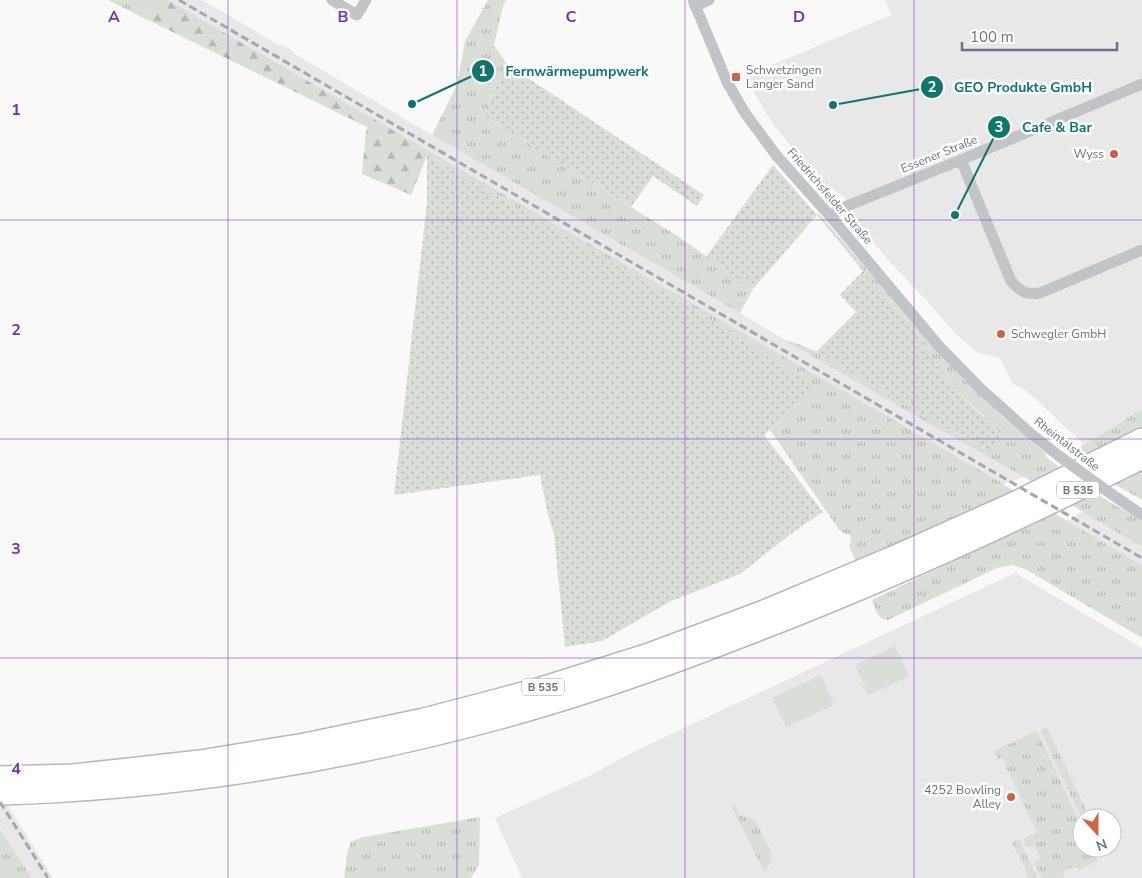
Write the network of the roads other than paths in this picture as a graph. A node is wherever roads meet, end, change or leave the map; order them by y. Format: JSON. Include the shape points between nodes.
{"nodes":[{"id":1,"x":332,"y":0,"type":"edge"},
{"id":2,"x":366,"y":0,"type":"edge"},
{"id":3,"x":709,"y":0,"type":"edge"},
{"id":4,"x":694,"y":3,"type":"edge"},
{"id":5,"x":1142,"y":84,"type":"edge"},
{"id":6,"x":962,"y":160,"type":"junction"},
{"id":7,"x":830,"y":216,"type":"junction"},
{"id":8,"x":1142,"y":250,"type":"edge"},
{"id":9,"x":980,"y":388,"type":"joint"},
{"id":10,"x":1142,"y":439,"type":"edge"},
{"id":11,"x":1142,"y":458,"type":"edge"},
{"id":12,"x":1142,"y":515,"type":"edge"},
{"id":13,"x":0,"y":777,"type":"edge"},
{"id":14,"x":31,"y":785,"type":"junction"},
{"id":15,"x":0,"y":794,"type":"edge"}],
"edges":[{"from":1,"to":2,"type":"street","via":[[357,14]]},
{"from":3,"to":4,"type":"street"},
{"from":4,"to":7,"type":"street","name":"Friedrichsfelder Straße","via":[[727,82],[745,113],[776,155]]},
{"from":5,"to":6,"type":"street","name":"Essener Straße"},
{"from":6,"to":7,"type":"street","name":"Essener Straße","via":[[847,206]]},
{"from":6,"to":8,"type":"street","via":[[1011,281],[1018,289],[1029,294],[1040,293]]},
{"from":7,"to":9,"type":"street","name":"Friedrichsfelder Straße","via":[[939,346]]},
{"from":9,"to":12,"type":"street","name":"Rheintalstraße","bridge":true,"via":[[1059,456]]},
{"from":10,"to":14,"type":"highway","number":"B 535","via":[[1016,502],[841,579],[746,618],[582,675],[493,702],[306,744],[73,775]]},
{"from":11,"to":14,"type":"highway","number":"B 535","via":[[1022,517],[798,615],[682,660],[509,715],[308,761],[186,779],[131,786]]},
{"from":13,"to":14,"type":"highway","number":"B 535"},
{"from":14,"to":15,"type":"highway","number":"B 535"}]}
